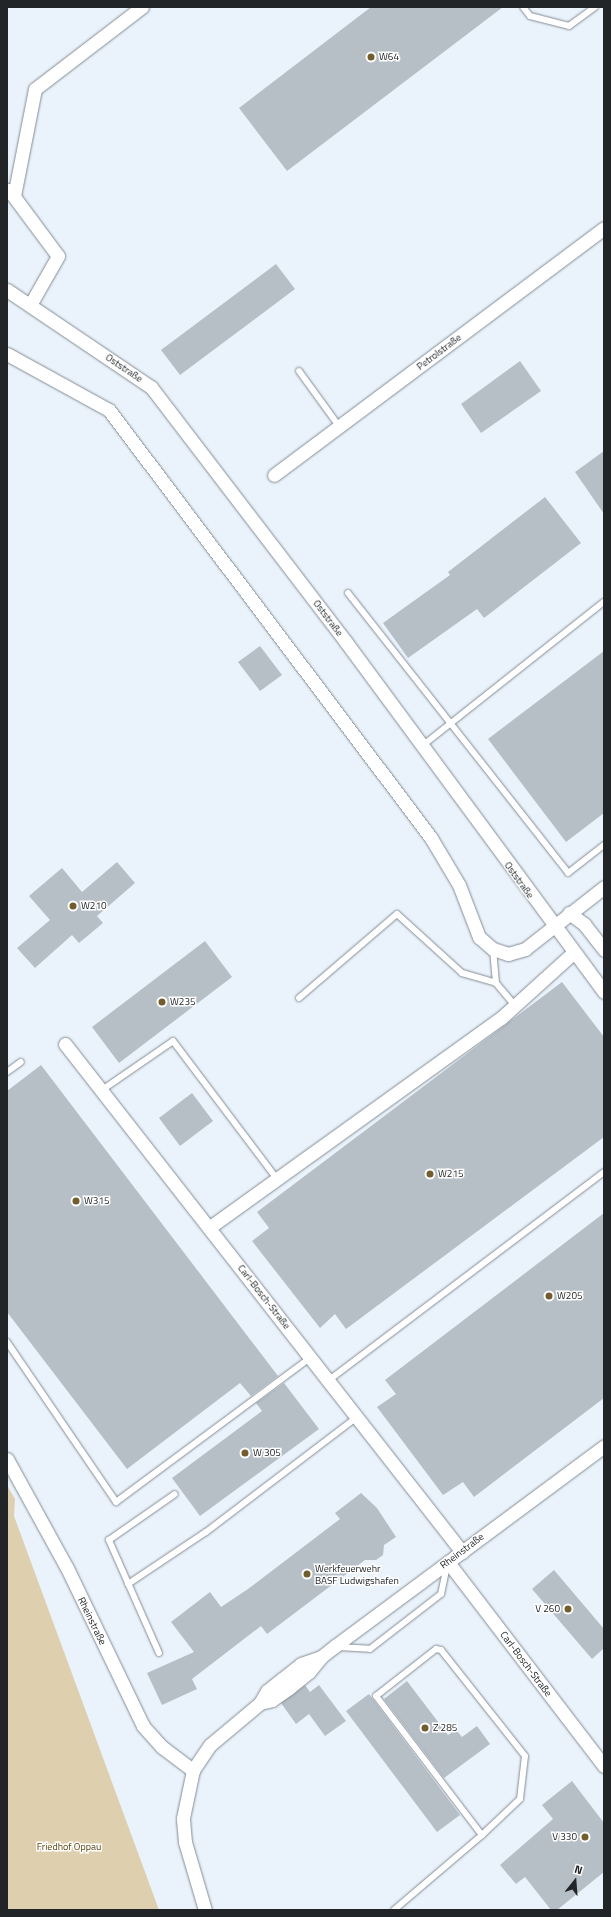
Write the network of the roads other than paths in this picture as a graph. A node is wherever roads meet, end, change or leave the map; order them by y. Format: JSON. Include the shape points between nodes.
{"nodes":[{"id":1,"x":142,"y":7,"type":"edge"},
{"id":2,"x":522,"y":7,"type":"edge"},
{"id":3,"x":595,"y":7,"type":"edge"},
{"id":4,"x":10,"y":192,"type":"edge"},
{"id":5,"x":604,"y":228,"type":"edge"},
{"id":6,"x":7,"y":290,"type":"edge"},
{"id":7,"x":30,"y":305,"type":"junction"},
{"id":8,"x":7,"y":354,"type":"edge"},
{"id":9,"x":299,"y":371,"type":"dead end"},
{"id":10,"x":339,"y":426,"type":"junction"},
{"id":11,"x":274,"y":475,"type":"dead end"},
{"id":12,"x":348,"y":593,"type":"dead end"},
{"id":13,"x":604,"y":602,"type":"edge"},
{"id":14,"x":450,"y":723,"type":"junction"},
{"id":15,"x":422,"y":746,"type":"junction"},
{"id":16,"x":604,"y":845,"type":"edge"},
{"id":17,"x":604,"y":887,"type":"edge"},
{"id":18,"x":569,"y":913,"type":"junction"},
{"id":19,"x":553,"y":926,"type":"junction"},
{"id":20,"x":493,"y":949,"type":"junction"},
{"id":21,"x":604,"y":950,"type":"edge"},
{"id":22,"x":573,"y":953,"type":"junction"},
{"id":23,"x":496,"y":983,"type":"junction"},
{"id":24,"x":604,"y":992,"type":"edge"},
{"id":25,"x":299,"y":998,"type":"dead end"},
{"id":26,"x":515,"y":1006,"type":"junction"},
{"id":27,"x":65,"y":1044,"type":"dead end"},
{"id":28,"x":21,"y":1062,"type":"dead end"},
{"id":29,"x":7,"y":1072,"type":"edge"},
{"id":30,"x":102,"y":1090,"type":"junction"},
{"id":31,"x":604,"y":1172,"type":"edge"},
{"id":32,"x":277,"y":1179,"type":"junction"},
{"id":33,"x":210,"y":1226,"type":"junction"},
{"id":34,"x":7,"y":1342,"type":"edge"},
{"id":35,"x":311,"y":1357,"type":"junction"},
{"id":36,"x":329,"y":1380,"type":"junction"},
{"id":37,"x":357,"y":1417,"type":"junction"},
{"id":38,"x":604,"y":1446,"type":"edge"},
{"id":39,"x":7,"y":1459,"type":"edge"},
{"id":40,"x":175,"y":1494,"type":"dead end"},
{"id":41,"x":462,"y":1552,"type":"junction"},
{"id":42,"x":448,"y":1562,"type":"junction"},
{"id":43,"x":128,"y":1584,"type":"junction"},
{"id":44,"x":335,"y":1646,"type":"junction"},
{"id":45,"x":159,"y":1653,"type":"dead end"},
{"id":46,"x":604,"y":1766,"type":"edge"},
{"id":47,"x":193,"y":1770,"type":"junction"},
{"id":48,"x":482,"y":1834,"type":"junction"},
{"id":49,"x":205,"y":1910,"type":"edge"},
{"id":50,"x":394,"y":1910,"type":"edge"}],
"edges":[{"from":1,"to":4,"type":"street","via":[[36,89]]},
{"from":2,"to":3,"type":"lane","via":[[530,16],[569,26]]},
{"from":4,"to":7,"type":"street","via":[[58,256]]},
{"from":5,"to":10,"type":"street","name":"Petrolstraße"},
{"from":6,"to":7,"type":"street","name":"Oststraße"},
{"from":7,"to":15,"type":"street","name":"Oststraße","via":[[151,387]]},
{"from":8,"to":20,"type":"street","via":[[109,410],[431,838],[459,885],[478,937]]},
{"from":9,"to":10,"type":"lane"},
{"from":10,"to":11,"type":"street","name":"Petrolstraße"},
{"from":12,"to":14,"type":"lane"},
{"from":13,"to":14,"type":"lane"},
{"from":14,"to":15,"type":"lane"},
{"from":14,"to":16,"type":"lane","via":[[568,873]]},
{"from":15,"to":19,"type":"street","name":"Oststraße"},
{"from":17,"to":18,"type":"street"},
{"from":18,"to":19,"type":"street"},
{"from":18,"to":21,"type":"street","via":[[584,924]]},
{"from":19,"to":20,"type":"street","via":[[525,949],[508,954]]},
{"from":19,"to":22,"type":"street","name":"Oststraße"},
{"from":20,"to":23,"type":"lane"},
{"from":22,"to":24,"type":"street","name":"Oststraße"},
{"from":22,"to":26,"type":"street"},
{"from":23,"to":25,"type":"lane","via":[[462,973],[397,914]]},
{"from":23,"to":26,"type":"lane"},
{"from":26,"to":32,"type":"street"},
{"from":27,"to":30,"type":"street","name":"Carl-Bosch-Straße"},
{"from":28,"to":29,"type":"lane"},
{"from":30,"to":32,"type":"lane","via":[[173,1041]]},
{"from":30,"to":33,"type":"street","name":"Carl-Bosch-Straße"},
{"from":31,"to":36,"type":"lane"},
{"from":32,"to":33,"type":"street"},
{"from":33,"to":35,"type":"street","name":"Carl-Bosch-Straße"},
{"from":34,"to":35,"type":"lane","via":[[116,1502]]},
{"from":35,"to":36,"type":"street","name":"Carl-Bosch-Straße"},
{"from":36,"to":37,"type":"street","name":"Carl-Bosch-Straße"},
{"from":37,"to":41,"type":"street","name":"Carl-Bosch-Straße"},
{"from":37,"to":43,"type":"lane","via":[[206,1532]]},
{"from":38,"to":41,"type":"street","name":"Rheinstraße"},
{"from":39,"to":47,"type":"street","name":"Rheinstraße","via":[[67,1568],[143,1726],[162,1747]]},
{"from":40,"to":43,"type":"lane","via":[[108,1540]]},
{"from":41,"to":42,"type":"street","name":"Rheinstraße"},
{"from":42,"to":44,"type":"street","name":"Rheinstraße"},
{"from":42,"to":44,"type":"lane","via":[[441,1594],[370,1649]]},
{"from":42,"to":46,"type":"street","name":"Carl-Bosch-Straße"},
{"from":43,"to":45,"type":"lane"},
{"from":44,"to":47,"type":"street","name":"Rheinstraße","via":[[321,1657],[309,1672],[285,1683],[272,1700],[260,1703],[210,1745]]},
{"from":47,"to":49,"type":"street","via":[[183,1818],[185,1842]]},
{"from":48,"to":48,"type":"lane","via":[[520,1799],[525,1756],[441,1650],[436,1648],[376,1696]]},
{"from":48,"to":50,"type":"lane"}]}
